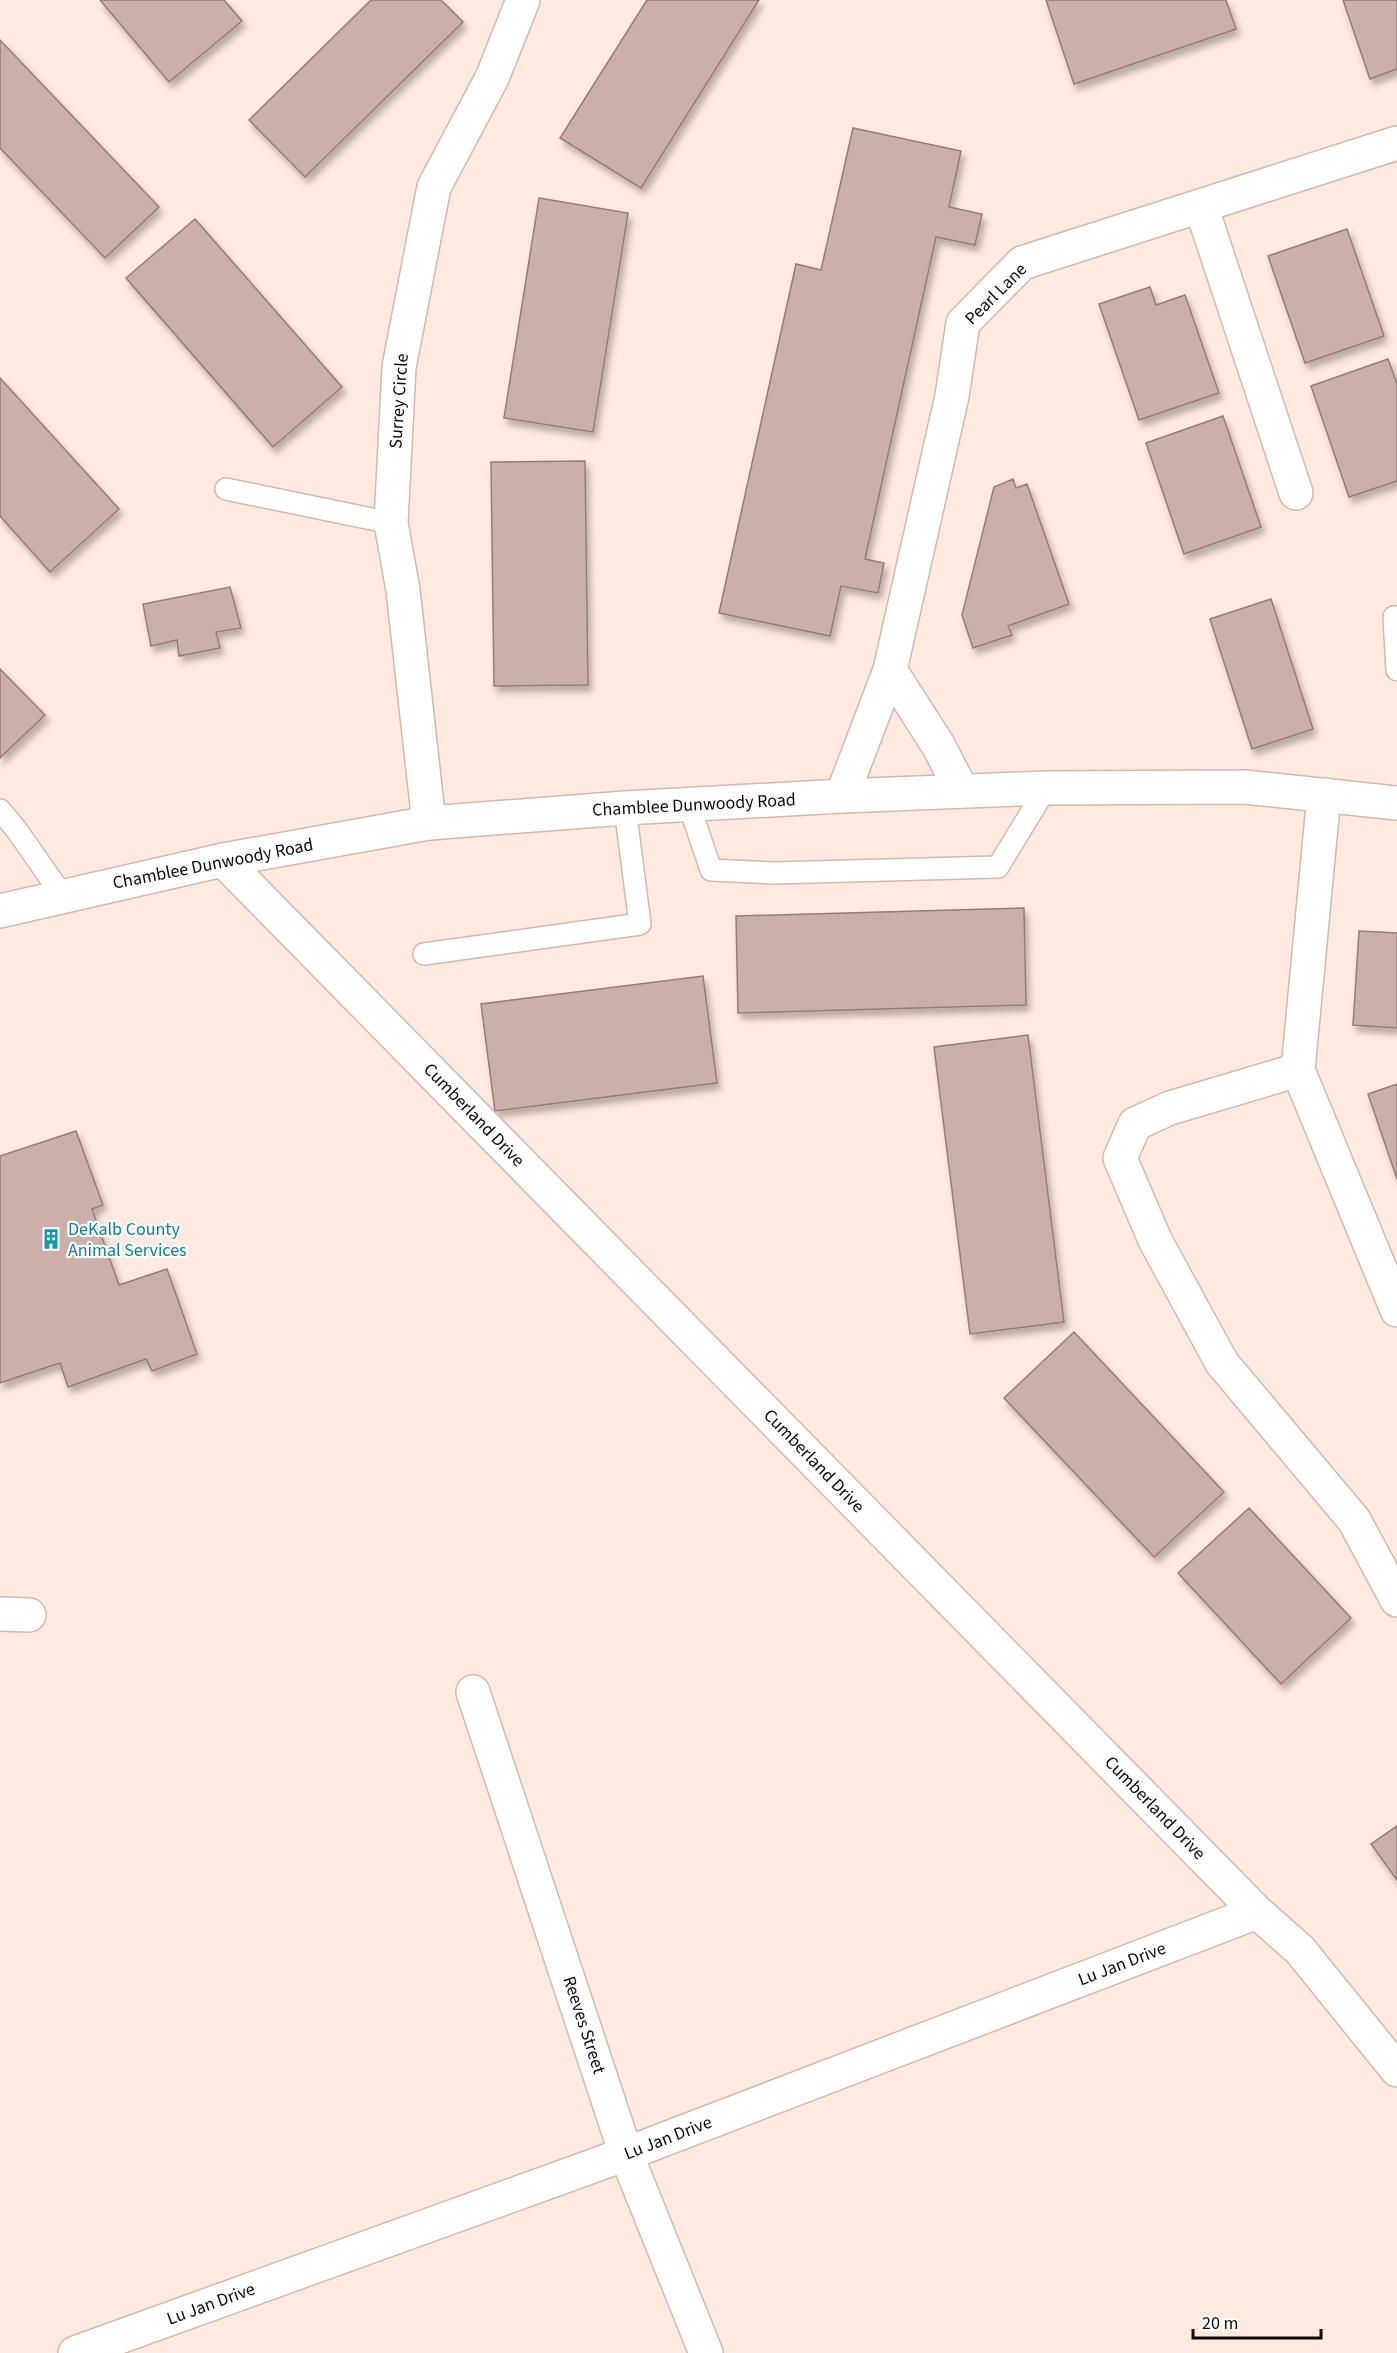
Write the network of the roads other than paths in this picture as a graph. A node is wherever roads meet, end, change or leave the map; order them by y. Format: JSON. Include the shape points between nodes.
{"nodes":[{"id":1,"x":523,"y":0,"type":"edge"},
{"id":2,"x":1397,"y":143,"type":"edge"},
{"id":3,"x":1201,"y":206,"type":"junction"},
{"id":4,"x":226,"y":489,"type":"dead end"},
{"id":5,"x":1296,"y":493,"type":"dead end"},
{"id":6,"x":392,"y":523,"type":"junction"},
{"id":7,"x":1395,"y":617,"type":"dead end"},
{"id":8,"x":890,"y":670,"type":"junction"},
{"id":9,"x":1397,"y":670,"type":"edge"},
{"id":10,"x":1046,"y":789,"type":"junction"},
{"id":11,"x":962,"y":791,"type":"junction"},
{"id":12,"x":1324,"y":795,"type":"junction"},
{"id":13,"x":842,"y":796,"type":"junction"},
{"id":14,"x":1397,"y":803,"type":"edge"},
{"id":15,"x":689,"y":805,"type":"junction"},
{"id":16,"x":625,"y":808,"type":"junction"},
{"id":17,"x":0,"y":810,"type":"edge"},
{"id":18,"x":429,"y":823,"type":"junction"},
{"id":19,"x":223,"y":860,"type":"junction"},
{"id":20,"x":62,"y":895,"type":"junction"},
{"id":21,"x":0,"y":911,"type":"edge"},
{"id":22,"x":424,"y":954,"type":"dead end"},
{"id":23,"x":1287,"y":1072,"type":"junction"},
{"id":24,"x":1397,"y":1310,"type":"edge"},
{"id":25,"x":1397,"y":1600,"type":"edge"},
{"id":26,"x":473,"y":1692,"type":"dead end"},
{"id":27,"x":1257,"y":1912,"type":"junction"},
{"id":28,"x":1397,"y":2070,"type":"edge"},
{"id":29,"x":626,"y":2154,"type":"junction"},
{"id":30,"x":75,"y":2353,"type":"edge"},
{"id":31,"x":706,"y":2353,"type":"edge"}],
"edges":[{"from":1,"to":6,"type":"street","name":"Surrey Circle","via":[[492,78],[434,187],[399,367]]},
{"from":2,"to":3,"type":"street","name":"Pearl Lane"},
{"from":3,"to":5,"type":"street"},
{"from":3,"to":8,"type":"street","name":"Pearl Lane","via":[[1022,263],[963,323],[952,396]]},
{"from":4,"to":6,"type":"lane"},
{"from":6,"to":18,"type":"street","name":"Surrey Circle"},
{"from":7,"to":9,"type":"lane"},
{"from":8,"to":11,"type":"street"},
{"from":8,"to":13,"type":"street","name":"Pearl Lane"},
{"from":10,"to":11,"type":"street","name":"Chamblee Dunwoody Road"},
{"from":10,"to":12,"type":"street","name":"Chamblee Dunwoody Road","via":[[1245,787]]},
{"from":10,"to":15,"type":"lane","via":[[998,867],[774,873],[711,870]]},
{"from":11,"to":13,"type":"street","name":"Chamblee Dunwoody Road"},
{"from":12,"to":14,"type":"street","name":"Chamblee Dunwoody Road"},
{"from":12,"to":23,"type":"street"},
{"from":13,"to":15,"type":"street","name":"Chamblee Dunwoody Road"},
{"from":15,"to":16,"type":"street","name":"Chamblee Dunwoody Road"},
{"from":16,"to":18,"type":"street","name":"Chamblee Dunwoody Road"},
{"from":16,"to":22,"type":"lane","via":[[640,924]]},
{"from":17,"to":20,"type":"lane"},
{"from":18,"to":19,"type":"street","name":"Chamblee Dunwoody Road"},
{"from":19,"to":20,"type":"street","name":"Chamblee Dunwoody Road"},
{"from":19,"to":27,"type":"street","name":"Cumberland Drive"},
{"from":20,"to":21,"type":"street","name":"Chamblee Dunwoody Road"},
{"from":23,"to":24,"type":"street"},
{"from":23,"to":25,"type":"street","via":[[1170,1108],[1135,1124],[1120,1158],[1155,1240],[1222,1363],[1354,1520]]},
{"from":26,"to":29,"type":"street","name":"Reeves Street"},
{"from":27,"to":28,"type":"street","name":"Cumberland Drive","via":[[1300,1950]]},
{"from":27,"to":29,"type":"street","name":"Lu Jan Drive"},
{"from":29,"to":30,"type":"street","name":"Lu Jan Drive"},
{"from":29,"to":31,"type":"street","name":"Reeves Street"}]}
